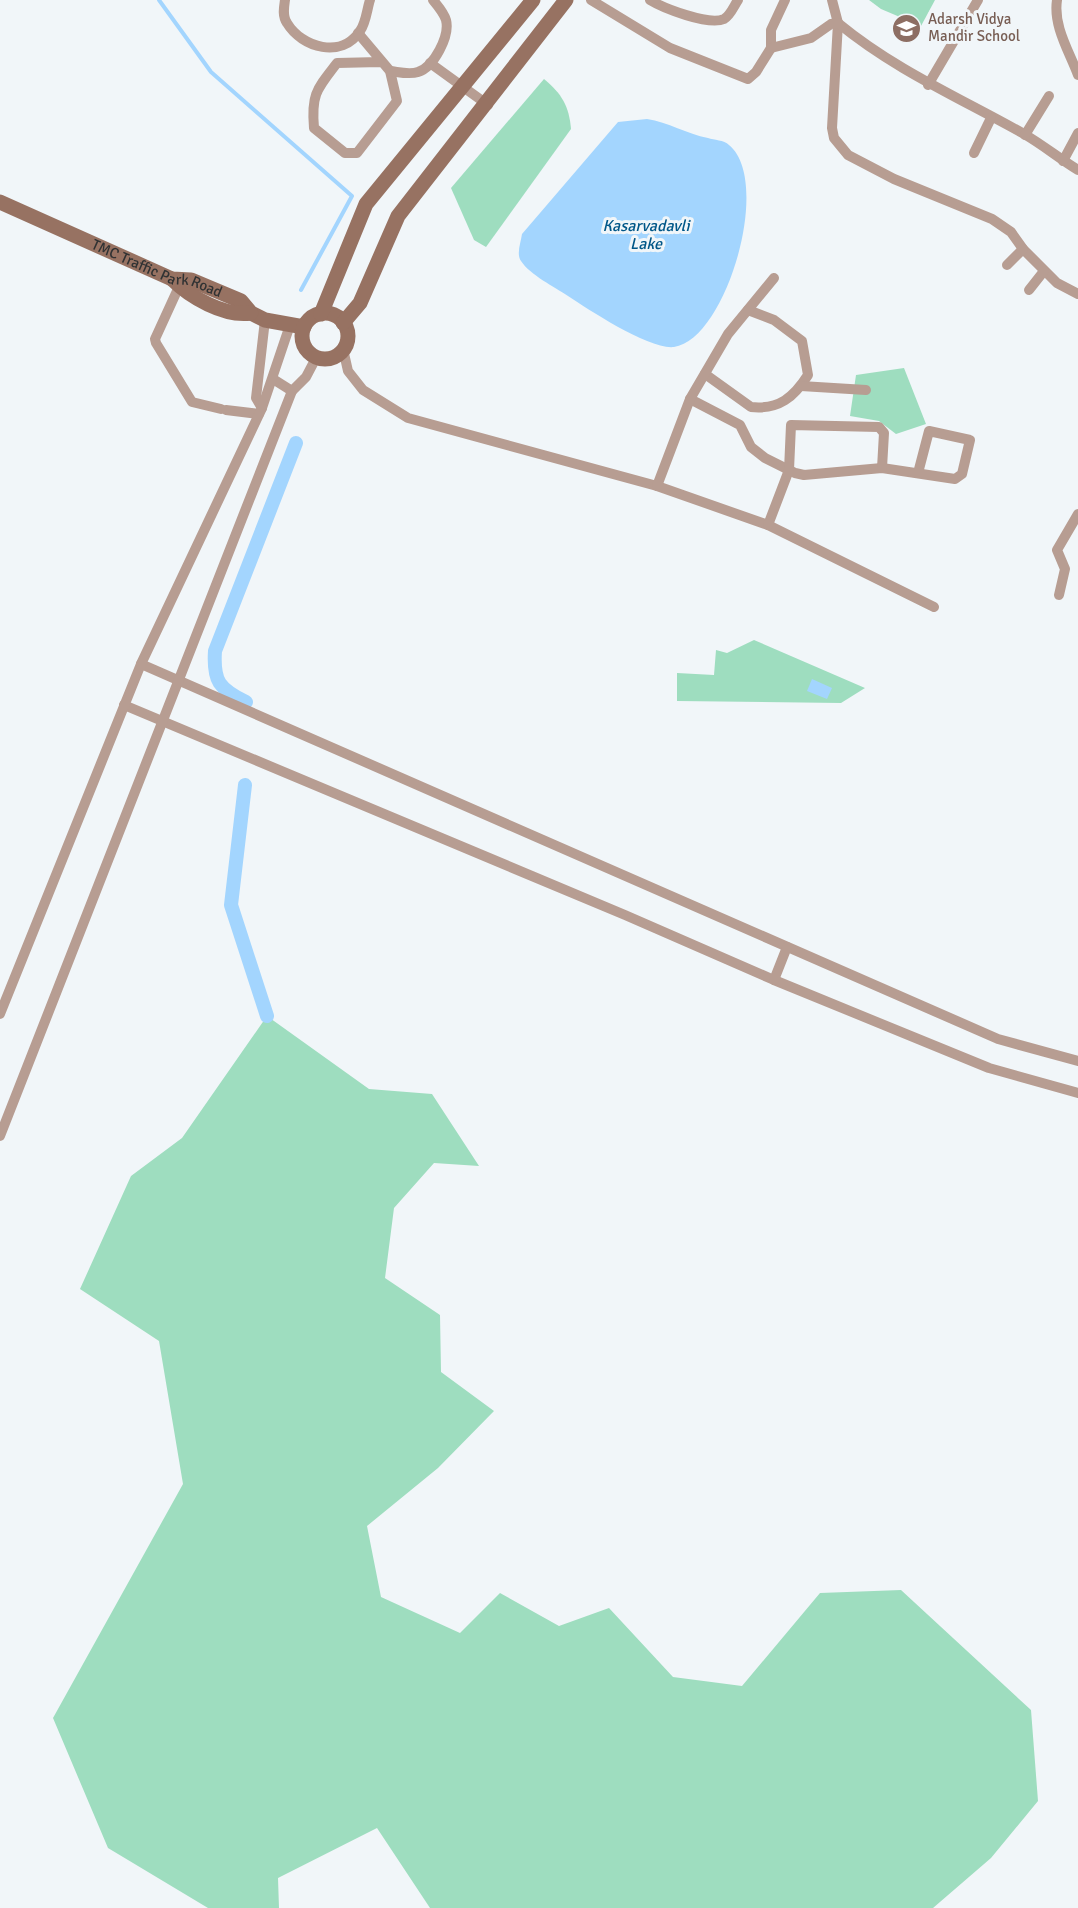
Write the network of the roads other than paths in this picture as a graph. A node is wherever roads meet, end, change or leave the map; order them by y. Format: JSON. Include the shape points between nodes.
{"nodes":[{"id":1,"x":285,"y":0,"type":"edge"},
{"id":2,"x":370,"y":0,"type":"edge"},
{"id":3,"x":433,"y":0,"type":"edge"},
{"id":4,"x":532,"y":0,"type":"edge"},
{"id":5,"x":566,"y":0,"type":"edge"},
{"id":6,"x":591,"y":0,"type":"edge"},
{"id":7,"x":650,"y":0,"type":"edge"},
{"id":8,"x":738,"y":0,"type":"edge"},
{"id":9,"x":785,"y":0,"type":"edge"},
{"id":10,"x":832,"y":0,"type":"edge"},
{"id":11,"x":978,"y":0,"type":"edge"},
{"id":12,"x":1057,"y":0,"type":"edge"},
{"id":13,"x":838,"y":23,"type":"junction"},
{"id":14,"x":358,"y":33,"type":"junction"},
{"id":15,"x":771,"y":48,"type":"junction"},
{"id":16,"x":332,"y":49,"type":"junction"},
{"id":17,"x":380,"y":62,"type":"junction"},
{"id":18,"x":338,"y":63,"type":"junction"},
{"id":19,"x":430,"y":63,"type":"junction"},
{"id":20,"x":390,"y":71,"type":"junction"},
{"id":21,"x":1078,"y":75,"type":"edge"},
{"id":22,"x":928,"y":85,"type":"junction"},
{"id":23,"x":464,"y":86,"type":"junction"},
{"id":24,"x":1049,"y":96,"type":"dead end"},
{"id":25,"x":488,"y":105,"type":"junction"},
{"id":26,"x":991,"y":118,"type":"junction"},
{"id":27,"x":1078,"y":133,"type":"edge"},
{"id":28,"x":1025,"y":135,"type":"junction"},
{"id":29,"x":974,"y":153,"type":"dead end"},
{"id":30,"x":1063,"y":161,"type":"junction"},
{"id":31,"x":1078,"y":170,"type":"edge"},
{"id":32,"x":2,"y":200,"type":"edge"},
{"id":33,"x":1023,"y":249,"type":"junction"},
{"id":34,"x":1007,"y":265,"type":"dead end"},
{"id":35,"x":1044,"y":271,"type":"junction"},
{"id":36,"x":774,"y":278,"type":"dead end"},
{"id":37,"x":178,"y":282,"type":"junction"},
{"id":38,"x":1029,"y":290,"type":"dead end"},
{"id":39,"x":1078,"y":294,"type":"edge"},
{"id":40,"x":748,"y":310,"type":"junction"},
{"id":41,"x":321,"y":314,"type":"junction"},
{"id":42,"x":265,"y":320,"type":"junction"},
{"id":43,"x":343,"y":322,"type":"junction"},
{"id":44,"x":297,"y":326,"type":"junction"},
{"id":45,"x":343,"y":349,"type":"junction"},
{"id":46,"x":316,"y":357,"type":"junction"},
{"id":47,"x":705,"y":374,"type":"junction"},
{"id":48,"x":273,"y":379,"type":"junction"},
{"id":49,"x":801,"y":386,"type":"junction"},
{"id":50,"x":866,"y":390,"type":"dead end"},
{"id":51,"x":292,"y":391,"type":"junction"},
{"id":52,"x":690,"y":399,"type":"junction"},
{"id":53,"x":260,"y":411,"type":"junction"},
{"id":54,"x":882,"y":468,"type":"junction"},
{"id":55,"x":789,"y":470,"type":"junction"},
{"id":56,"x":918,"y":473,"type":"junction"},
{"id":57,"x":657,"y":486,"type":"junction"},
{"id":58,"x":1078,"y":514,"type":"edge"},
{"id":59,"x":768,"y":525,"type":"junction"},
{"id":60,"x":1059,"y":595,"type":"dead end"},
{"id":61,"x":934,"y":607,"type":"dead end"},
{"id":62,"x":141,"y":664,"type":"junction"},
{"id":63,"x":177,"y":680,"type":"junction"},
{"id":64,"x":124,"y":705,"type":"junction"},
{"id":65,"x":161,"y":721,"type":"junction"},
{"id":66,"x":787,"y":947,"type":"junction"},
{"id":67,"x":774,"y":980,"type":"junction"},
{"id":68,"x":0,"y":1014,"type":"edge"},
{"id":69,"x":1078,"y":1061,"type":"edge"},
{"id":70,"x":1078,"y":1093,"type":"edge"},
{"id":71,"x":0,"y":1137,"type":"edge"}],
"edges":[{"from":1,"to":16,"type":"street","via":[[287,23],[305,40]]},
{"from":2,"to":14,"type":"street"},
{"from":3,"to":19,"type":"street","via":[[446,21],[446,36]]},
{"from":4,"to":23,"type":"street"},
{"from":5,"to":25,"type":"street"},
{"from":6,"to":15,"type":"street","via":[[670,48],[741,78],[748,79],[756,72]]},
{"from":7,"to":8,"type":"street","via":[[685,15],[720,20],[727,17]]},
{"from":9,"to":15,"type":"street","via":[[771,30]]},
{"from":10,"to":13,"type":"street"},
{"from":11,"to":22,"type":"street"},
{"from":12,"to":21,"type":"street","via":[[1058,27]]},
{"from":13,"to":15,"type":"street","via":[[811,38]]},
{"from":13,"to":22,"type":"street","via":[[871,51]]},
{"from":13,"to":33,"type":"street","via":[[834,138],[848,155],[894,179],[992,219],[1011,232]]},
{"from":14,"to":16,"type":"street"},
{"from":14,"to":17,"type":"street"},
{"from":16,"to":18,"type":"street"},
{"from":17,"to":18,"type":"street"},
{"from":17,"to":20,"type":"street"},
{"from":18,"to":20,"type":"street","via":[[315,90],[314,128],[351,155],[357,153],[397,101]]},
{"from":19,"to":20,"type":"street","via":[[421,72]]},
{"from":19,"to":23,"type":"street"},
{"from":22,"to":26,"type":"street"},
{"from":23,"to":25,"type":"street"},
{"from":23,"to":41,"type":"street","via":[[366,204]]},
{"from":24,"to":28,"type":"street"},
{"from":25,"to":43,"type":"street","via":[[398,216],[360,303]]},
{"from":26,"to":28,"type":"street"},
{"from":26,"to":29,"type":"street"},
{"from":27,"to":30,"type":"street"},
{"from":28,"to":30,"type":"street"},
{"from":30,"to":31,"type":"street"},
{"from":32,"to":37,"type":"street","name":"TMC Traffic Park Road"},
{"from":33,"to":34,"type":"street"},
{"from":33,"to":35,"type":"street"},
{"from":35,"to":38,"type":"street"},
{"from":35,"to":39,"type":"street"},
{"from":36,"to":40,"type":"street"},
{"from":37,"to":42,"type":"street","name":"TMC Traffic Park Road","via":[[190,280],[241,301],[250,313]]},
{"from":37,"to":53,"type":"street","via":[[155,339],[192,402],[223,410]]},
{"from":40,"to":47,"type":"street","via":[[728,333]]},
{"from":40,"to":49,"type":"street","via":[[774,320],[801,341],[808,375]]},
{"from":41,"to":43,"type":"street"},
{"from":41,"to":44,"type":"street"},
{"from":42,"to":44,"type":"street","name":"TMC Traffic Park Road"},
{"from":42,"to":53,"type":"street","via":[[256,398]]},
{"from":43,"to":45,"type":"street","via":[[347,334]]},
{"from":44,"to":46,"type":"street","via":[[305,348]]},
{"from":44,"to":48,"type":"street"},
{"from":45,"to":46,"type":"street","via":[[332,358]]},
{"from":45,"to":57,"type":"street","via":[[348,371],[363,390],[408,418]]},
{"from":46,"to":51,"type":"street","via":[[306,377]]},
{"from":47,"to":49,"type":"street","via":[[751,407],[786,402]]},
{"from":47,"to":52,"type":"street"},
{"from":48,"to":51,"type":"street"},
{"from":48,"to":53,"type":"street"},
{"from":49,"to":50,"type":"street"},
{"from":51,"to":63,"type":"street"},
{"from":52,"to":55,"type":"street","via":[[740,425],[751,447]]},
{"from":52,"to":57,"type":"street"},
{"from":53,"to":62,"type":"street"},
{"from":54,"to":55,"type":"street","via":[[804,475]]},
{"from":54,"to":55,"type":"street","via":[[884,432],[879,427],[795,423],[789,429]]},
{"from":54,"to":56,"type":"street"},
{"from":55,"to":59,"type":"street"},
{"from":56,"to":56,"type":"street","via":[[960,478],[970,440],[929,431]]},
{"from":57,"to":59,"type":"street"},
{"from":58,"to":60,"type":"street","via":[[1057,550],[1065,569]]},
{"from":59,"to":61,"type":"street"},
{"from":62,"to":63,"type":"street"},
{"from":62,"to":64,"type":"street"},
{"from":63,"to":65,"type":"street"},
{"from":63,"to":66,"type":"street"},
{"from":64,"to":65,"type":"street"},
{"from":64,"to":68,"type":"street"},
{"from":65,"to":67,"type":"street"},
{"from":65,"to":71,"type":"street"},
{"from":66,"to":67,"type":"street"},
{"from":66,"to":69,"type":"street","via":[[998,1039]]},
{"from":67,"to":70,"type":"street","via":[[989,1068]]}]}
